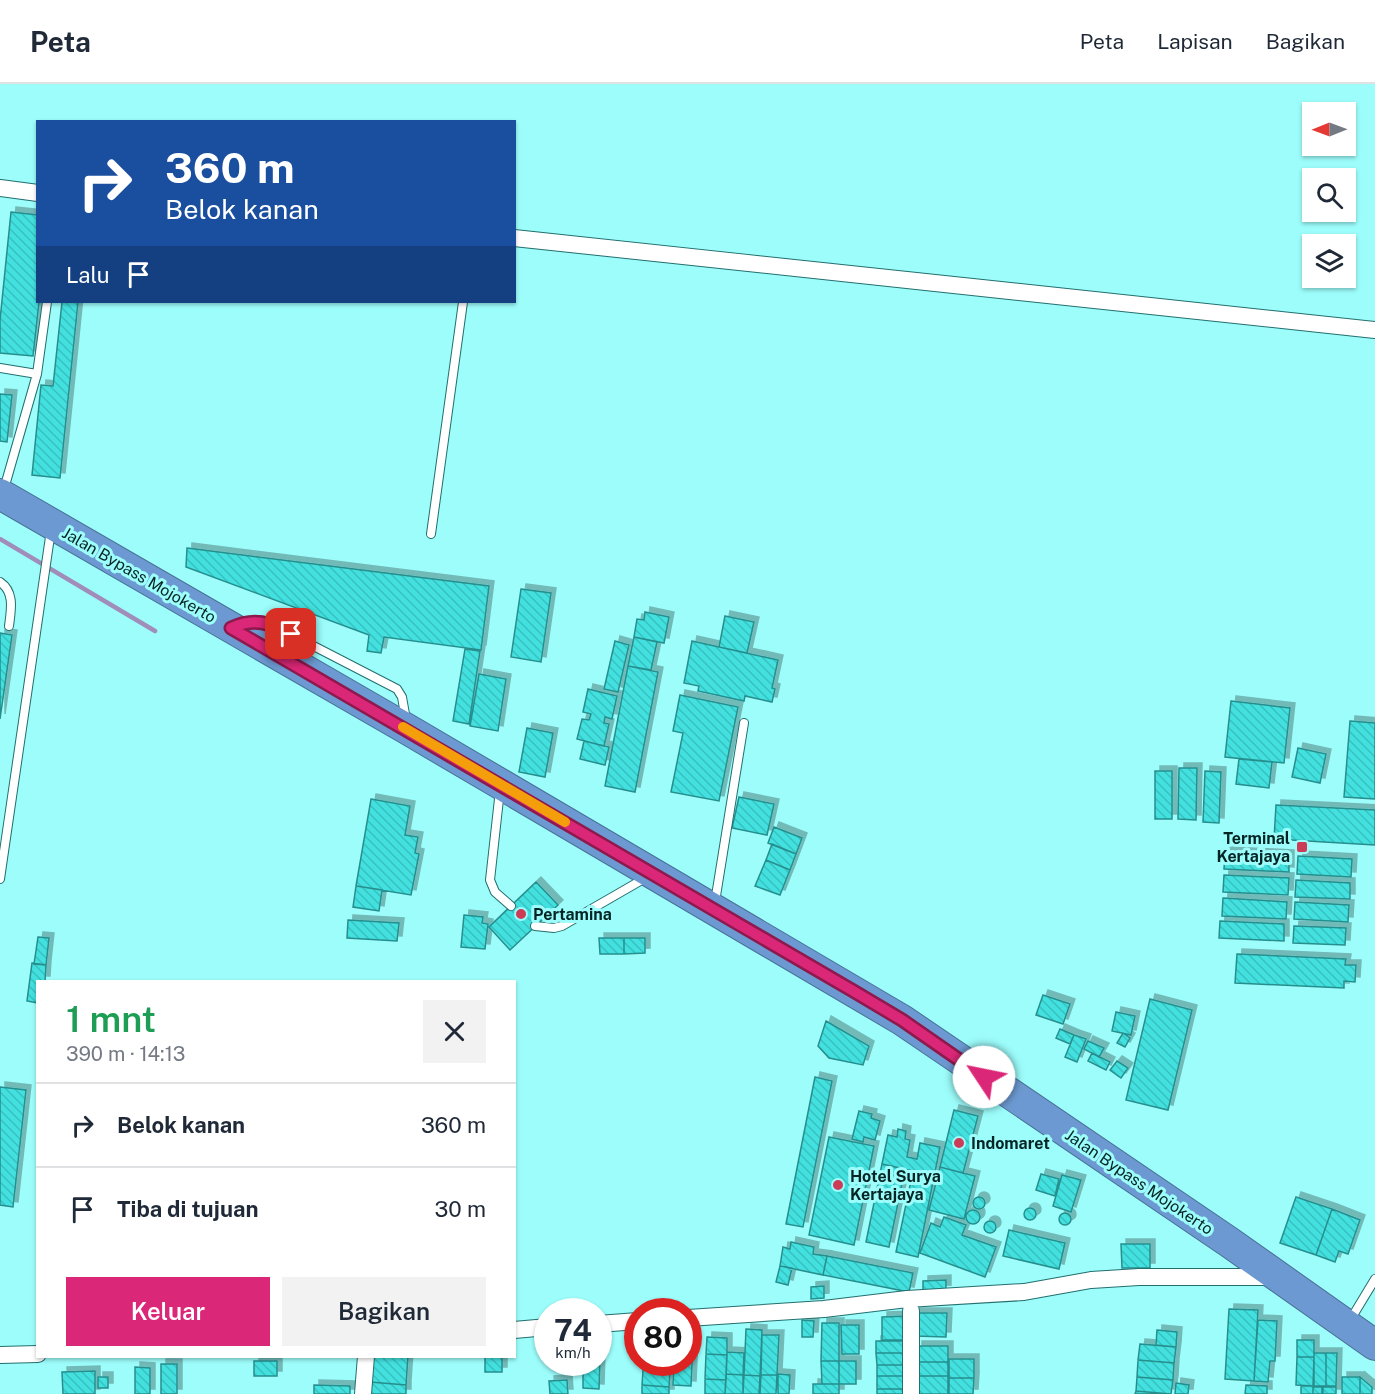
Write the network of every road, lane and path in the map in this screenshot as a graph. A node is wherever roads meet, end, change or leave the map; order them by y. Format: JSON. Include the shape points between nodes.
{"nodes":[{"id":1,"x":0,"y":188,"type":"edge"},
{"id":2,"x":36,"y":193,"type":"edge"},
{"id":3,"x":516,"y":238,"type":"edge"},
{"id":4,"x":47,"y":303,"type":"edge"},
{"id":5,"x":463,"y":303,"type":"edge"},
{"id":6,"x":1375,"y":330,"type":"edge"},
{"id":7,"x":0,"y":368,"type":"edge"},
{"id":8,"x":37,"y":374,"type":"junction"},
{"id":9,"x":1,"y":495,"type":"edge"},
{"id":10,"x":52,"y":525,"type":"junction"},
{"id":11,"x":431,"y":534,"type":"dead end"},
{"id":12,"x":0,"y":582,"type":"edge"},
{"id":13,"x":9,"y":626,"type":"dead end"},
{"id":14,"x":744,"y":723,"type":"dead end"},
{"id":15,"x":501,"y":785,"type":"junction"},
{"id":16,"x":652,"y":874,"type":"junction"},
{"id":17,"x":0,"y":879,"type":"edge"},
{"id":18,"x":511,"y":906,"type":"dead end"},
{"id":19,"x":713,"y":909,"type":"junction"},
{"id":20,"x":535,"y":926,"type":"dead end"},
{"id":21,"x":1279,"y":1277,"type":"junction"},
{"id":22,"x":1375,"y":1280,"type":"edge"},
{"id":23,"x":911,"y":1311,"type":"dead end"},
{"id":24,"x":702,"y":1317,"type":"edge"},
{"id":25,"x":1348,"y":1325,"type":"junction"},
{"id":26,"x":534,"y":1329,"type":"edge"},
{"id":27,"x":516,"y":1330,"type":"edge"},
{"id":28,"x":1375,"y":1345,"type":"edge"},
{"id":29,"x":36,"y":1354,"type":"edge"},
{"id":30,"x":0,"y":1355,"type":"edge"},
{"id":31,"x":366,"y":1358,"type":"edge"},
{"id":32,"x":363,"y":1394,"type":"edge"},
{"id":33,"x":911,"y":1394,"type":"edge"}],
"edges":[{"from":1,"to":2,"type":"street"},
{"from":3,"to":6,"type":"street"},
{"from":4,"to":8,"type":"lane"},
{"from":5,"to":11,"type":"lane"},
{"from":7,"to":8,"type":"lane"},
{"from":8,"to":9,"type":"lane"},
{"from":9,"to":10,"type":"highway","name":"Jalan Bypass Mojokerto"},
{"from":10,"to":15,"type":"highway","name":"Jalan Bypass Mojokerto"},
{"from":10,"to":17,"type":"lane"},
{"from":12,"to":13,"type":"lane","via":[[10,596]]},
{"from":14,"to":19,"type":"lane"},
{"from":15,"to":16,"type":"highway","name":"Jalan Bypass Mojokerto"},
{"from":15,"to":18,"type":"lane","via":[[490,880],[495,892]]},
{"from":16,"to":19,"type":"highway","name":"Jalan Bypass Mojokerto"},
{"from":16,"to":20,"type":"lane","via":[[562,926]]},
{"from":19,"to":21,"type":"highway","name":"Jalan Bypass Mojokerto","via":[[902,1020]]},
{"from":21,"to":24,"type":"street","via":[[1139,1276],[1024,1292]]},
{"from":21,"to":25,"type":"highway","name":"Jalan Bypass Mojokerto"},
{"from":22,"to":25,"type":"lane"},
{"from":23,"to":33,"type":"street"},
{"from":25,"to":28,"type":"highway","name":"Jalan Bypass Mojokerto"},
{"from":26,"to":27,"type":"street"},
{"from":29,"to":30,"type":"street"},
{"from":31,"to":32,"type":"street"}]}
